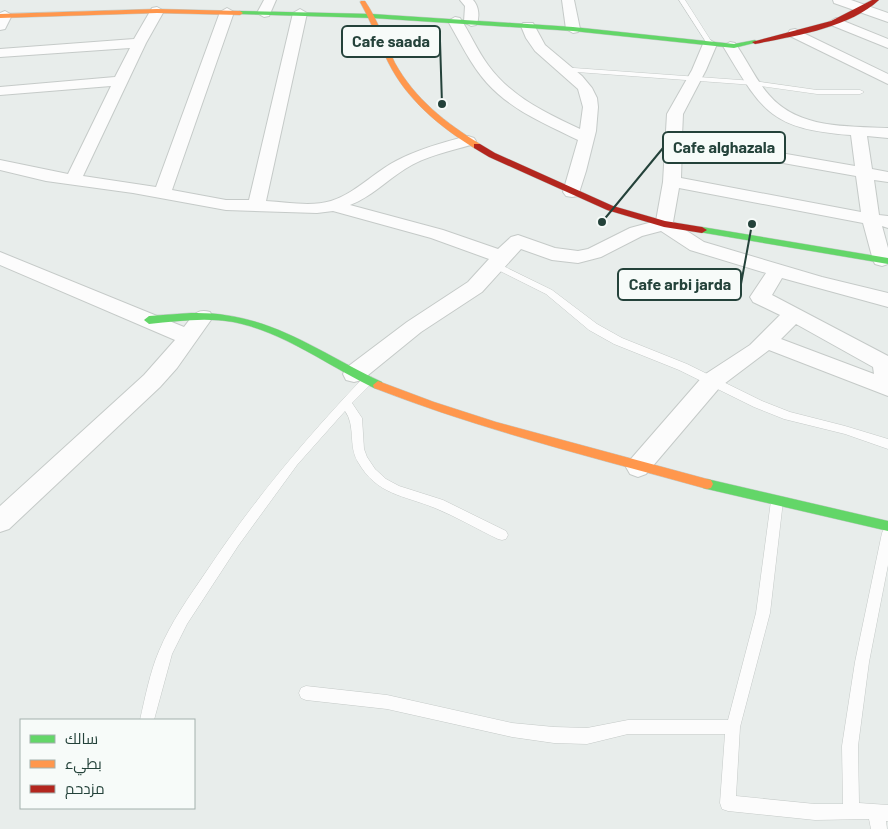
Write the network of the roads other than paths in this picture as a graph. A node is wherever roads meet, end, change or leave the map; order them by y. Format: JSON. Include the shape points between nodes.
{"nodes":[{"id":1,"x":270,"y":0,"type":"edge"},
{"id":2,"x":362,"y":0,"type":"edge"},
{"id":3,"x":466,"y":0,"type":"edge"},
{"id":4,"x":568,"y":0,"type":"edge"},
{"id":5,"x":682,"y":0,"type":"edge"},
{"id":6,"x":839,"y":0,"type":"edge"},
{"id":7,"x":876,"y":0,"type":"edge"},
{"id":8,"x":862,"y":10,"type":"junction"},
{"id":9,"x":158,"y":12,"type":"junction"},
{"id":10,"x":227,"y":12,"type":"junction"},
{"id":11,"x":264,"y":13,"type":"junction"},
{"id":12,"x":300,"y":14,"type":"junction"},
{"id":13,"x":372,"y":16,"type":"junction"},
{"id":14,"x":888,"y":18,"type":"edge"},
{"id":15,"x":2,"y":19,"type":"edge"},
{"id":16,"x":455,"y":21,"type":"junction"},
{"id":17,"x":471,"y":22,"type":"junction"},
{"id":18,"x":836,"y":22,"type":"junction"},
{"id":19,"x":528,"y":26,"type":"junction"},
{"id":20,"x":573,"y":29,"type":"junction"},
{"id":21,"x":795,"y":33,"type":"junction"},
{"id":22,"x":139,"y":43,"type":"junction"},
{"id":23,"x":710,"y":44,"type":"junction"},
{"id":24,"x":888,"y":44,"type":"edge"},
{"id":25,"x":730,"y":46,"type":"junction"},
{"id":26,"x":0,"y":53,"type":"edge"},
{"id":27,"x":563,"y":69,"type":"junction"},
{"id":28,"x":693,"y":80,"type":"junction"},
{"id":29,"x":888,"y":80,"type":"edge"},
{"id":30,"x":121,"y":81,"type":"junction"},
{"id":31,"x":754,"y":83,"type":"junction"},
{"id":32,"x":0,"y":91,"type":"edge"},
{"id":33,"x":860,"y":92,"type":"dead end"},
{"id":34,"x":858,"y":131,"type":"junction"},
{"id":35,"x":888,"y":133,"type":"edge"},
{"id":36,"x":586,"y":138,"type":"junction"},
{"id":37,"x":673,"y":139,"type":"junction"},
{"id":38,"x":468,"y":141,"type":"junction"},
{"id":39,"x":0,"y":165,"type":"edge"},
{"id":40,"x":864,"y":173,"type":"junction"},
{"id":41,"x":888,"y":176,"type":"edge"},
{"id":42,"x":73,"y":180,"type":"junction"},
{"id":43,"x":672,"y":182,"type":"junction"},
{"id":44,"x":572,"y":192,"type":"junction"},
{"id":45,"x":162,"y":193,"type":"junction"},
{"id":46,"x":256,"y":206,"type":"junction"},
{"id":47,"x":333,"y":206,"type":"junction"},
{"id":48,"x":880,"y":220,"type":"edge"},
{"id":49,"x":664,"y":224,"type":"junction"},
{"id":50,"x":0,"y":258,"type":"edge"},
{"id":51,"x":885,"y":260,"type":"edge"},
{"id":52,"x":498,"y":261,"type":"junction"},
{"id":53,"x":777,"y":271,"type":"junction"},
{"id":54,"x":888,"y":300,"type":"edge"},
{"id":55,"x":794,"y":314,"type":"junction"},
{"id":56,"x":203,"y":317,"type":"junction"},
{"id":57,"x":149,"y":320,"type":"junction"},
{"id":58,"x":188,"y":337,"type":"junction"},
{"id":59,"x":766,"y":341,"type":"junction"},
{"id":60,"x":361,"y":377,"type":"junction"},
{"id":61,"x":712,"y":381,"type":"junction"},
{"id":62,"x":346,"y":403,"type":"junction"},
{"id":63,"x":888,"y":444,"type":"edge"},
{"id":64,"x":638,"y":467,"type":"junction"},
{"id":65,"x":777,"y":501,"type":"junction"},
{"id":66,"x":0,"y":521,"type":"edge"},
{"id":67,"x":888,"y":526,"type":"edge"},
{"id":68,"x":888,"y":533,"type":"edge"},
{"id":69,"x":502,"y":535,"type":"dead end"},
{"id":70,"x":306,"y":693,"type":"dead end"},
{"id":71,"x":147,"y":719,"type":"edge"},
{"id":72,"x":733,"y":726,"type":"junction"},
{"id":73,"x":851,"y":811,"type":"junction"},
{"id":74,"x":882,"y":812,"type":"edge"},
{"id":75,"x":879,"y":829,"type":"edge"}],
"edges":[{"from":1,"to":11,"type":"street"},
{"from":2,"to":13,"type":"street"},
{"from":3,"to":17,"type":"street","via":[[472,10]]},
{"from":4,"to":20,"type":"street"},
{"from":5,"to":23,"type":"lane"},
{"from":6,"to":8,"type":"street"},
{"from":7,"to":8,"type":"street"},
{"from":8,"to":14,"type":"street"},
{"from":8,"to":18,"type":"street"},
{"from":9,"to":10,"type":"street"},
{"from":9,"to":15,"type":"street"},
{"from":9,"to":22,"type":"street"},
{"from":10,"to":11,"type":"street"},
{"from":10,"to":45,"type":"street"},
{"from":11,"to":12,"type":"street"},
{"from":12,"to":13,"type":"street"},
{"from":12,"to":46,"type":"street"},
{"from":13,"to":16,"type":"street"},
{"from":13,"to":38,"type":"street","via":[[408,90],[432,115]]},
{"from":16,"to":17,"type":"street"},
{"from":16,"to":36,"type":"street","via":[[492,80],[512,98]]},
{"from":17,"to":19,"type":"street"},
{"from":18,"to":21,"type":"street"},
{"from":18,"to":24,"type":"street"},
{"from":19,"to":20,"type":"street"},
{"from":19,"to":27,"type":"street","via":[[537,45]]},
{"from":20,"to":23,"type":"street"},
{"from":21,"to":25,"type":"street"},
{"from":21,"to":29,"type":"street"},
{"from":22,"to":26,"type":"street"},
{"from":22,"to":30,"type":"street"},
{"from":23,"to":25,"type":"street"},
{"from":23,"to":28,"type":"street"},
{"from":25,"to":31,"type":"street"},
{"from":27,"to":28,"type":"lane"},
{"from":27,"to":36,"type":"street","via":[[584,86],[589,98]]},
{"from":28,"to":31,"type":"lane"},
{"from":28,"to":37,"type":"street","via":[[675,114]]},
{"from":30,"to":32,"type":"street"},
{"from":30,"to":42,"type":"street"},
{"from":31,"to":33,"type":"lane","via":[[818,92]]},
{"from":31,"to":34,"type":"street","via":[[772,107],[790,119]]},
{"from":34,"to":35,"type":"street"},
{"from":34,"to":40,"type":"street"},
{"from":36,"to":44,"type":"street"},
{"from":37,"to":40,"type":"street"},
{"from":37,"to":43,"type":"street"},
{"from":38,"to":44,"type":"street"},
{"from":38,"to":47,"type":"street","via":[[400,165],[362,193]]},
{"from":39,"to":42,"type":"street"},
{"from":40,"to":41,"type":"street"},
{"from":40,"to":48,"type":"street"},
{"from":42,"to":45,"type":"street"},
{"from":43,"to":48,"type":"street"},
{"from":43,"to":49,"type":"street"},
{"from":44,"to":49,"type":"street","via":[[610,208]]},
{"from":45,"to":46,"type":"street","via":[[226,205]]},
{"from":46,"to":47,"type":"street"},
{"from":47,"to":52,"type":"street","via":[[437,234]]},
{"from":48,"to":51,"type":"street"},
{"from":49,"to":51,"type":"street"},
{"from":49,"to":52,"type":"street","via":[[636,232],[583,256],[560,256],[518,241]]},
{"from":49,"to":53,"type":"street","via":[[697,246]]},
{"from":50,"to":57,"type":"street"},
{"from":52,"to":60,"type":"street","via":[[475,287],[414,327]]},
{"from":52,"to":61,"type":"lane","via":[[550,292],[604,334]]},
{"from":53,"to":54,"type":"street"},
{"from":53,"to":55,"type":"street","via":[[760,297]]},
{"from":55,"to":59,"type":"street"},
{"from":55,"to":59,"type":"street","via":[[883,363],[887,388]]},
{"from":56,"to":57,"type":"street"},
{"from":56,"to":58,"type":"street"},
{"from":56,"to":60,"type":"street","via":[[236,319],[259,326]]},
{"from":57,"to":58,"type":"street"},
{"from":58,"to":66,"type":"street","via":[[152,381]]},
{"from":59,"to":61,"type":"street"},
{"from":60,"to":62,"type":"lane"},
{"from":60,"to":64,"type":"street","via":[[438,409]]},
{"from":61,"to":63,"type":"lane","via":[[788,416]]},
{"from":61,"to":64,"type":"street"},
{"from":62,"to":69,"type":"lane","via":[[356,418],[358,449],[362,459],[382,482],[395,490],[439,504]]},
{"from":62,"to":71,"type":"lane","via":[[293,462],[233,542],[182,620],[165,653]]},
{"from":64,"to":65,"type":"street"},
{"from":65,"to":67,"type":"street"},
{"from":65,"to":72,"type":"lane","via":[[763,613]]},
{"from":68,"to":73,"type":"lane","via":[[862,662],[850,746]]},
{"from":70,"to":72,"type":"lane","via":[[387,702],[512,730],[554,735],[587,736],[628,727]]},
{"from":72,"to":73,"type":"lane","via":[[728,804],[815,812]]},
{"from":73,"to":74,"type":"lane"},
{"from":74,"to":75,"type":"lane"}]}
